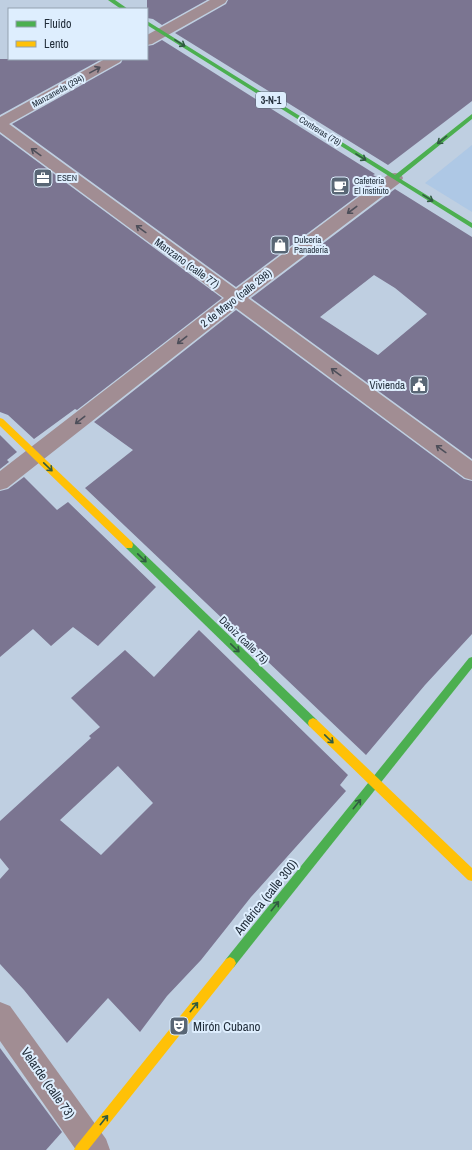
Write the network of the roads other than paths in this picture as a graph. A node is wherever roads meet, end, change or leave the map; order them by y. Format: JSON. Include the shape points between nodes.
{"nodes":[{"id":1,"x":111,"y":0,"type":"edge"},
{"id":2,"x":220,"y":0,"type":"edge"},
{"id":3,"x":124,"y":8,"type":"edge"},
{"id":4,"x":148,"y":24,"type":"edge"},
{"id":5,"x":163,"y":32,"type":"junction"},
{"id":6,"x":148,"y":40,"type":"edge"},
{"id":7,"x":113,"y":60,"type":"edge"},
{"id":8,"x":472,"y":116,"type":"edge"},
{"id":9,"x":0,"y":124,"type":"edge"},
{"id":10,"x":395,"y":178,"type":"junction"},
{"id":11,"x":472,"y":226,"type":"edge"},
{"id":12,"x":235,"y":298,"type":"junction"},
{"id":13,"x":0,"y":421,"type":"edge"},
{"id":14,"x":35,"y":455,"type":"junction"},
{"id":15,"x":472,"y":472,"type":"edge"},
{"id":16,"x":0,"y":482,"type":"edge"},
{"id":17,"x":472,"y":661,"type":"edge"},
{"id":18,"x":374,"y":783,"type":"junction"},
{"id":19,"x":472,"y":876,"type":"edge"},
{"id":20,"x":0,"y":1016,"type":"edge"},
{"id":21,"x":88,"y":1147,"type":"edge"}],
"edges":[{"from":1,"to":3,"type":"street"},
{"from":2,"to":5,"type":"street"},
{"from":4,"to":5,"type":"street","name":"Contreras (79)","number":"3-N-1"},
{"from":5,"to":6,"type":"street"},
{"from":5,"to":10,"type":"street","name":"Contreras (79)","number":"3-N-1","one_way":true},
{"from":9,"to":7,"type":"street","name":"Manzaneda (294)","one_way":true},
{"from":8,"to":10,"type":"street","name":"2 de Mayo (calle 298)","one_way":true},
{"from":12,"to":9,"type":"street","name":"Manzano (calle 77)","one_way":true},
{"from":10,"to":11,"type":"street","name":"Contreras (79)","number":"3-N-1","one_way":true},
{"from":10,"to":12,"type":"street","name":"2 de Mayo (calle 298)","one_way":true},
{"from":12,"to":14,"type":"street","name":"2 de Mayo (calle 298)","one_way":true},
{"from":15,"to":12,"type":"street","name":"Manzano (calle 77)","one_way":true},
{"from":13,"to":14,"type":"street","name":"Daoiz (calle 75)"},
{"from":14,"to":16,"type":"street","name":"2 de Mayo (calle 298)"},
{"from":14,"to":18,"type":"street","name":"Daoiz (calle 75)","one_way":true},
{"from":17,"to":18,"type":"street","name":"América (calle 300)"},
{"from":18,"to":19,"type":"street","name":"Daoiz (calle 75)"},
{"from":21,"to":18,"type":"street","name":"América (calle 300)","one_way":true},
{"from":20,"to":21,"type":"street","name":"Velarde (calle 73)"}]}
